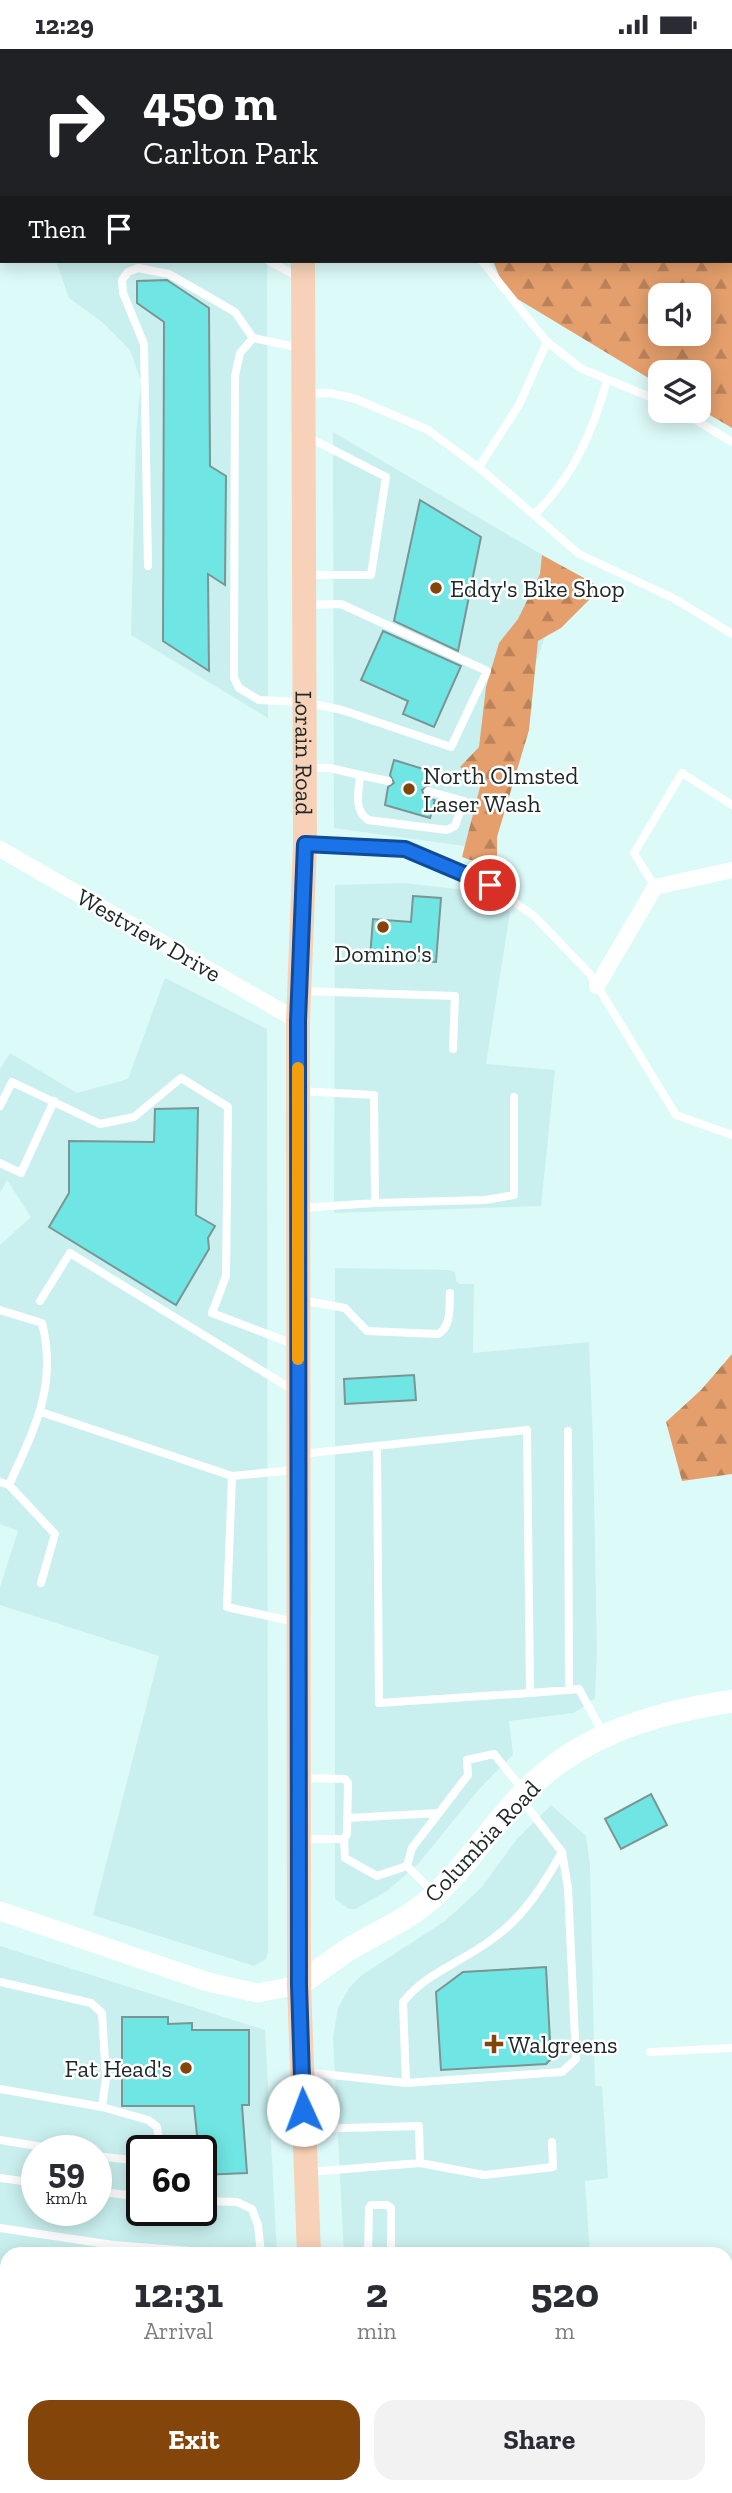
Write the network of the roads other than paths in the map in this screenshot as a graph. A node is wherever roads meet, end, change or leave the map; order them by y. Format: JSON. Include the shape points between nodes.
{"nodes":[{"id":1,"x":277,"y":263,"type":"edge"},
{"id":2,"x":484,"y":263,"type":"edge"},
{"id":3,"x":303,"y":270,"type":"edge"},
{"id":4,"x":253,"y":338,"type":"junction"},
{"id":5,"x":547,"y":342,"type":"junction"},
{"id":6,"x":303,"y":349,"type":"junction"},
{"id":7,"x":607,"y":380,"type":"junction"},
{"id":8,"x":303,"y":394,"type":"junction"},
{"id":9,"x":648,"y":396,"type":"edge"},
{"id":10,"x":701,"y":423,"type":"edge"},
{"id":11,"x":304,"y":435,"type":"junction"},
{"id":12,"x":732,"y":442,"type":"edge"},
{"id":13,"x":479,"y":467,"type":"junction"},
{"id":14,"x":534,"y":515,"type":"junction"},
{"id":15,"x":148,"y":566,"type":"dead end"},
{"id":16,"x":304,"y":575,"type":"junction"},
{"id":17,"x":304,"y":605,"type":"junction"},
{"id":18,"x":732,"y":634,"type":"edge"},
{"id":19,"x":304,"y":702,"type":"junction"},
{"id":20,"x":305,"y":768,"type":"junction"},
{"id":21,"x":360,"y":775,"type":"junction"},
{"id":22,"x":388,"y":781,"type":"dead end"},
{"id":23,"x":428,"y":791,"type":"dead end"},
{"id":24,"x":732,"y":805,"type":"edge"},
{"id":25,"x":305,"y":844,"type":"junction"},
{"id":26,"x":0,"y":849,"type":"edge"},
{"id":27,"x":732,"y":870,"type":"edge"},
{"id":28,"x":655,"y":887,"type":"junction"},
{"id":29,"x":597,"y":986,"type":"junction"},
{"id":30,"x":299,"y":991,"type":"junction"},
{"id":31,"x":298,"y":1021,"type":"junction"},
{"id":32,"x":453,"y":1049,"type":"dead end"},
{"id":33,"x":298,"y":1091,"type":"junction"},
{"id":34,"x":514,"y":1097,"type":"dead end"},
{"id":35,"x":54,"y":1101,"type":"junction"},
{"id":36,"x":0,"y":1106,"type":"edge"},
{"id":37,"x":732,"y":1135,"type":"edge"},
{"id":38,"x":0,"y":1163,"type":"edge"},
{"id":39,"x":375,"y":1203,"type":"junction"},
{"id":40,"x":298,"y":1208,"type":"junction"},
{"id":41,"x":450,"y":1293,"type":"dead end"},
{"id":42,"x":298,"y":1299,"type":"junction"},
{"id":43,"x":40,"y":1301,"type":"dead end"},
{"id":44,"x":0,"y":1310,"type":"edge"},
{"id":45,"x":298,"y":1346,"type":"junction"},
{"id":46,"x":298,"y":1393,"type":"junction"},
{"id":47,"x":41,"y":1412,"type":"junction"},
{"id":48,"x":568,"y":1431,"type":"dead end"},
{"id":49,"x":377,"y":1447,"type":"junction"},
{"id":50,"x":298,"y":1462,"type":"junction"},
{"id":51,"x":232,"y":1476,"type":"junction"},
{"id":52,"x":0,"y":1482,"type":"edge"},
{"id":53,"x":9,"y":1485,"type":"junction"},
{"id":54,"x":41,"y":1583,"type":"dead end"},
{"id":55,"x":298,"y":1623,"type":"junction"},
{"id":56,"x":569,"y":1690,"type":"junction"},
{"id":57,"x":530,"y":1693,"type":"junction"},
{"id":58,"x":732,"y":1701,"type":"edge"},
{"id":59,"x":604,"y":1735,"type":"junction"},
{"id":60,"x":298,"y":1778,"type":"junction"},
{"id":61,"x":522,"y":1794,"type":"junction"},
{"id":62,"x":439,"y":1813,"type":"junction"},
{"id":63,"x":347,"y":1818,"type":"junction"},
{"id":64,"x":298,"y":1839,"type":"junction"},
{"id":65,"x":344,"y":1839,"type":"junction"},
{"id":66,"x":562,"y":1852,"type":"junction"},
{"id":67,"x":407,"y":1866,"type":"junction"},
{"id":68,"x":435,"y":1894,"type":"junction"},
{"id":69,"x":0,"y":1911,"type":"edge"},
{"id":70,"x":0,"y":1982,"type":"edge"},
{"id":71,"x":299,"y":1985,"type":"junction"},
{"id":72,"x":732,"y":2048,"type":"edge"},
{"id":73,"x":650,"y":2052,"type":"dead end"},
{"id":74,"x":302,"y":2071,"type":"junction"},
{"id":75,"x":406,"y":2083,"type":"junction"},
{"id":76,"x":0,"y":2089,"type":"edge"},
{"id":77,"x":102,"y":2107,"type":"junction"},
{"id":78,"x":304,"y":2130,"type":"junction"},
{"id":79,"x":158,"y":2135,"type":"edge"},
{"id":80,"x":0,"y":2140,"type":"edge"},
{"id":81,"x":552,"y":2142,"type":"dead end"},
{"id":82,"x":21,"y":2143,"type":"edge"},
{"id":83,"x":420,"y":2163,"type":"junction"},
{"id":84,"x":306,"y":2172,"type":"junction"},
{"id":85,"x":0,"y":2178,"type":"edge"},
{"id":86,"x":21,"y":2181,"type":"edge"},
{"id":87,"x":217,"y":2201,"type":"edge"},
{"id":88,"x":0,"y":2228,"type":"edge"},
{"id":89,"x":125,"y":2247,"type":"edge"},
{"id":90,"x":260,"y":2247,"type":"edge"},
{"id":91,"x":309,"y":2247,"type":"edge"},
{"id":92,"x":368,"y":2247,"type":"edge"},
{"id":93,"x":391,"y":2247,"type":"edge"}],
"edges":[{"from":1,"to":3,"type":"lane"},
{"from":2,"to":5,"type":"lane"},
{"from":3,"to":6,"type":"main road","name":"Lorain Road"},
{"from":4,"to":6,"type":"lane"},
{"from":4,"to":15,"type":"lane","via":[[235,312],[169,274],[138,268],[122,280],[144,344]]},
{"from":4,"to":19,"type":"lane","via":[[240,353],[235,376],[234,678],[239,688],[259,700]]},
{"from":5,"to":7,"type":"lane","via":[[582,369]]},
{"from":5,"to":13,"type":"lane","via":[[519,405]]},
{"from":6,"to":8,"type":"main road","name":"Lorain Road"},
{"from":7,"to":9,"type":"lane"},
{"from":7,"to":14,"type":"lane","via":[[587,443],[569,474]]},
{"from":8,"to":11,"type":"main road","name":"Lorain Road"},
{"from":8,"to":13,"type":"lane","via":[[330,393],[391,411],[428,430]]},
{"from":10,"to":12,"type":"lane"},
{"from":11,"to":16,"type":"main road","name":"Lorain Road"},
{"from":11,"to":16,"type":"lane","via":[[386,477],[371,575]]},
{"from":13,"to":14,"type":"lane"},
{"from":14,"to":18,"type":"lane","via":[[579,554],[675,599]]},
{"from":16,"to":17,"type":"main road","name":"Lorain Road"},
{"from":17,"to":19,"type":"main road","name":"Lorain Road"},
{"from":17,"to":19,"type":"lane","via":[[341,604],[486,671],[451,747]]},
{"from":19,"to":20,"type":"main road","name":"Lorain Road"},
{"from":20,"to":21,"type":"lane"},
{"from":20,"to":25,"type":"main road","name":"Lorain Road"},
{"from":21,"to":22,"type":"lane"},
{"from":21,"to":23,"type":"lane","via":[[358,804],[360,814],[368,820],[447,830],[455,826],[464,801]]},
{"from":24,"to":28,"type":"lane","via":[[682,773],[634,853]]},
{"from":25,"to":29,"type":"lane","via":[[405,849],[490,885],[534,916]]},
{"from":25,"to":30,"type":"main road","name":"Lorain Road"},
{"from":26,"to":31,"type":"street","name":"Westview Drive"},
{"from":27,"to":28,"type":"street"},
{"from":28,"to":29,"type":"street"},
{"from":29,"to":37,"type":"lane","via":[[676,1115]]},
{"from":30,"to":31,"type":"main road","name":"Lorain Road"},
{"from":30,"to":32,"type":"lane","via":[[455,996]]},
{"from":31,"to":33,"type":"main road","name":"Lorain Road"},
{"from":33,"to":39,"type":"lane","via":[[374,1095]]},
{"from":33,"to":40,"type":"main road","name":"Lorain Road"},
{"from":34,"to":39,"type":"lane","via":[[514,1195]]},
{"from":35,"to":36,"type":"lane","via":[[12,1082]]},
{"from":35,"to":38,"type":"lane","via":[[21,1174]]},
{"from":35,"to":45,"type":"lane","via":[[100,1124],[134,1117],[181,1078],[228,1107],[226,1276],[212,1313]]},
{"from":39,"to":40,"type":"lane"},
{"from":40,"to":42,"type":"main road","name":"Lorain Road"},
{"from":41,"to":42,"type":"lane","via":[[449,1319],[438,1334],[368,1331],[345,1308]]},
{"from":42,"to":45,"type":"main road","name":"Lorain Road"},
{"from":43,"to":46,"type":"lane","via":[[70,1253]]},
{"from":44,"to":47,"type":"lane","via":[[42,1323],[50,1353]]},
{"from":45,"to":46,"type":"main road","name":"Lorain Road"},
{"from":46,"to":50,"type":"main road","name":"Lorain Road"},
{"from":47,"to":51,"type":"lane"},
{"from":47,"to":53,"type":"lane"},
{"from":48,"to":56,"type":"lane"},
{"from":49,"to":50,"type":"lane"},
{"from":49,"to":57,"type":"lane","via":[[379,1703]]},
{"from":49,"to":57,"type":"lane","via":[[527,1430]]},
{"from":50,"to":51,"type":"lane"},
{"from":50,"to":55,"type":"main road","name":"Lorain Road"},
{"from":51,"to":55,"type":"lane","via":[[227,1608]]},
{"from":52,"to":53,"type":"lane"},
{"from":53,"to":54,"type":"lane","via":[[55,1534]]},
{"from":55,"to":60,"type":"main road","name":"Lorain Road"},
{"from":56,"to":57,"type":"lane"},
{"from":56,"to":59,"type":"lane","via":[[583,1691]]},
{"from":58,"to":59,"type":"main road","name":"Columbia Road","via":[[685,1708]]},
{"from":59,"to":61,"type":"main road","name":"Columbia Road","via":[[556,1763]]},
{"from":60,"to":63,"type":"lane","via":[[345,1779]]},
{"from":60,"to":64,"type":"main road","name":"Lorain Road"},
{"from":61,"to":62,"type":"lane","via":[[494,1754],[467,1760],[467,1775]]},
{"from":61,"to":66,"type":"lane"},
{"from":61,"to":68,"type":"main road","name":"Columbia Road"},
{"from":62,"to":63,"type":"lane"},
{"from":62,"to":67,"type":"lane","via":[[412,1848]]},
{"from":63,"to":65,"type":"lane"},
{"from":64,"to":65,"type":"lane"},
{"from":64,"to":71,"type":"main road","name":"Lorain Road"},
{"from":65,"to":67,"type":"lane","via":[[345,1858],[377,1876]]},
{"from":66,"to":75,"type":"lane","via":[[540,1892],[496,1937],[418,1983],[403,2002]]},
{"from":66,"to":75,"type":"lane","via":[[568,1888],[576,2059],[562,2072]]},
{"from":67,"to":68,"type":"lane"},
{"from":68,"to":71,"type":"main road","name":"Columbia Road"},
{"from":69,"to":71,"type":"street","name":"Columbia Road","via":[[208,1982],[257,1993]]},
{"from":70,"to":77,"type":"lane","via":[[91,2003],[102,2013],[106,2078]]},
{"from":71,"to":74,"type":"main road","name":"Lorain Road"},
{"from":72,"to":73,"type":"lane"},
{"from":74,"to":75,"type":"lane"},
{"from":74,"to":78,"type":"main road","name":"Lorain Road"},
{"from":76,"to":77,"type":"lane"},
{"from":77,"to":79,"type":"lane","via":[[148,2120],[157,2127]]},
{"from":78,"to":83,"type":"lane","via":[[419,2126]]},
{"from":78,"to":84,"type":"main road","name":"Lorain Road"},
{"from":80,"to":82,"type":"lane"},
{"from":81,"to":83,"type":"lane","via":[[553,2168],[484,2175]]},
{"from":83,"to":84,"type":"lane"},
{"from":84,"to":91,"type":"main road","name":"Lorain Road"},
{"from":85,"to":86,"type":"lane"},
{"from":87,"to":90,"type":"lane","via":[[237,2202],[252,2209]]},
{"from":88,"to":89,"type":"lane"},
{"from":92,"to":93,"type":"lane","via":[[371,2205],[391,2208]]}]}
